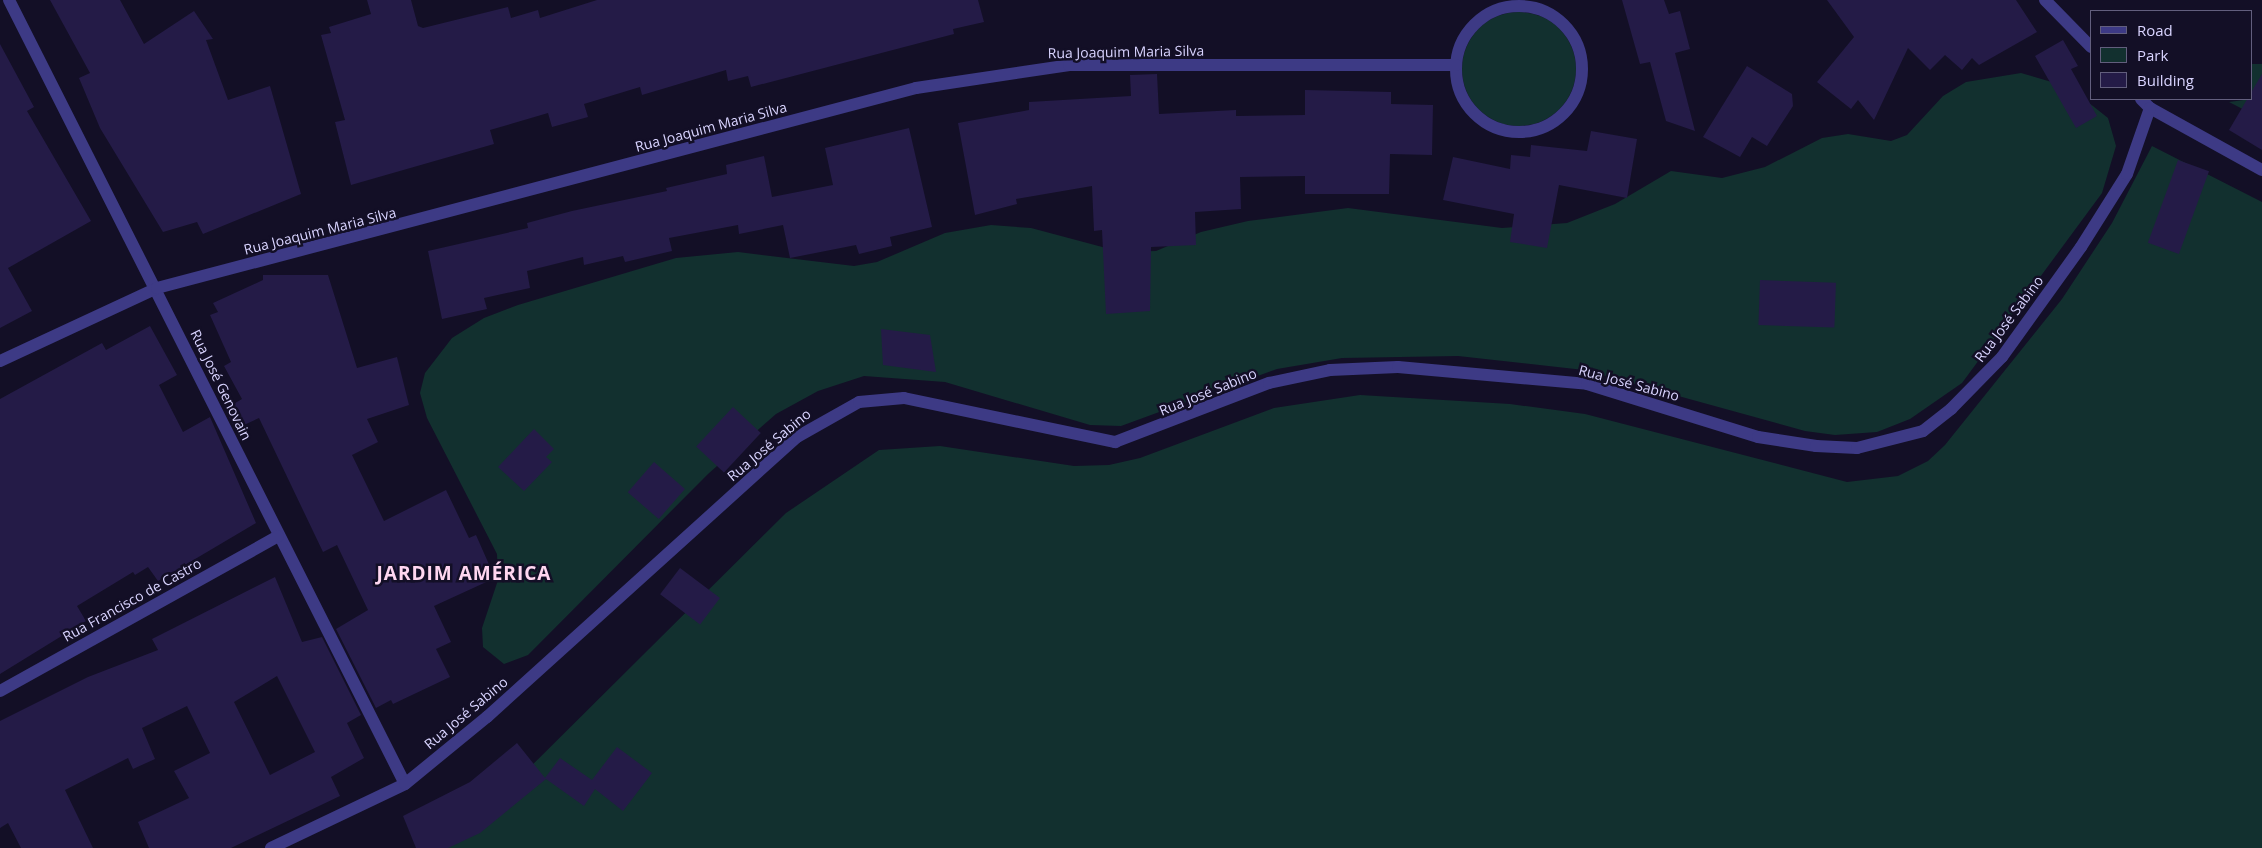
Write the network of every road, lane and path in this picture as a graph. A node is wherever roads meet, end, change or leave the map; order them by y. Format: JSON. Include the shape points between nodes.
{"nodes":[{"id":1,"x":9,"y":0,"type":"edge"},
{"id":2,"x":2045,"y":0,"type":"edge"},
{"id":3,"x":2090,"y":47,"type":"edge"},
{"id":4,"x":1456,"y":65,"type":"junction"},
{"id":5,"x":2142,"y":100,"type":"edge"},
{"id":6,"x":2150,"y":108,"type":"junction"},
{"id":7,"x":2262,"y":170,"type":"edge"},
{"id":8,"x":157,"y":288,"type":"junction"},
{"id":9,"x":0,"y":361,"type":"edge"},
{"id":10,"x":278,"y":536,"type":"junction"},
{"id":11,"x":0,"y":690,"type":"edge"},
{"id":12,"x":405,"y":784,"type":"junction"},
{"id":13,"x":271,"y":848,"type":"edge"}],
"edges":[{"from":1,"to":8,"type":"street","name":"Rua José Genovain"},
{"from":2,"to":3,"type":"street"},
{"from":4,"to":4,"type":"street","via":[[1460,92],[1475,114],[1498,129],[1516,132],[1543,128],[1566,113],[1580,89],[1583,68],[1568,28],[1542,9],[1521,5],[1500,8],[1473,25],[1461,44]]},
{"from":4,"to":8,"type":"street","name":"Rua Joaquim Maria Silva","via":[[1079,65],[1013,70],[888,95]]},
{"from":5,"to":6,"type":"street"},
{"from":6,"to":7,"type":"street"},
{"from":6,"to":12,"type":"street","name":"Rua José Sabino","via":[[2126,174],[2081,247],[2002,357],[1951,409],[1923,431],[1856,448],[1816,446],[1758,438],[1587,384],[1398,367],[1330,370],[1269,383],[1115,442],[904,398],[859,402],[797,437],[488,717]]},
{"from":8,"to":9,"type":"street","name":"Rua Joaquim Maria Silva"},
{"from":8,"to":10,"type":"street","name":"Rua José Genovain"},
{"from":10,"to":11,"type":"street","name":"Rua Francisco de Castro"},
{"from":10,"to":12,"type":"street","name":"Rua José Genovain"},
{"from":12,"to":13,"type":"street","name":"Rua José Sabino"}]}
